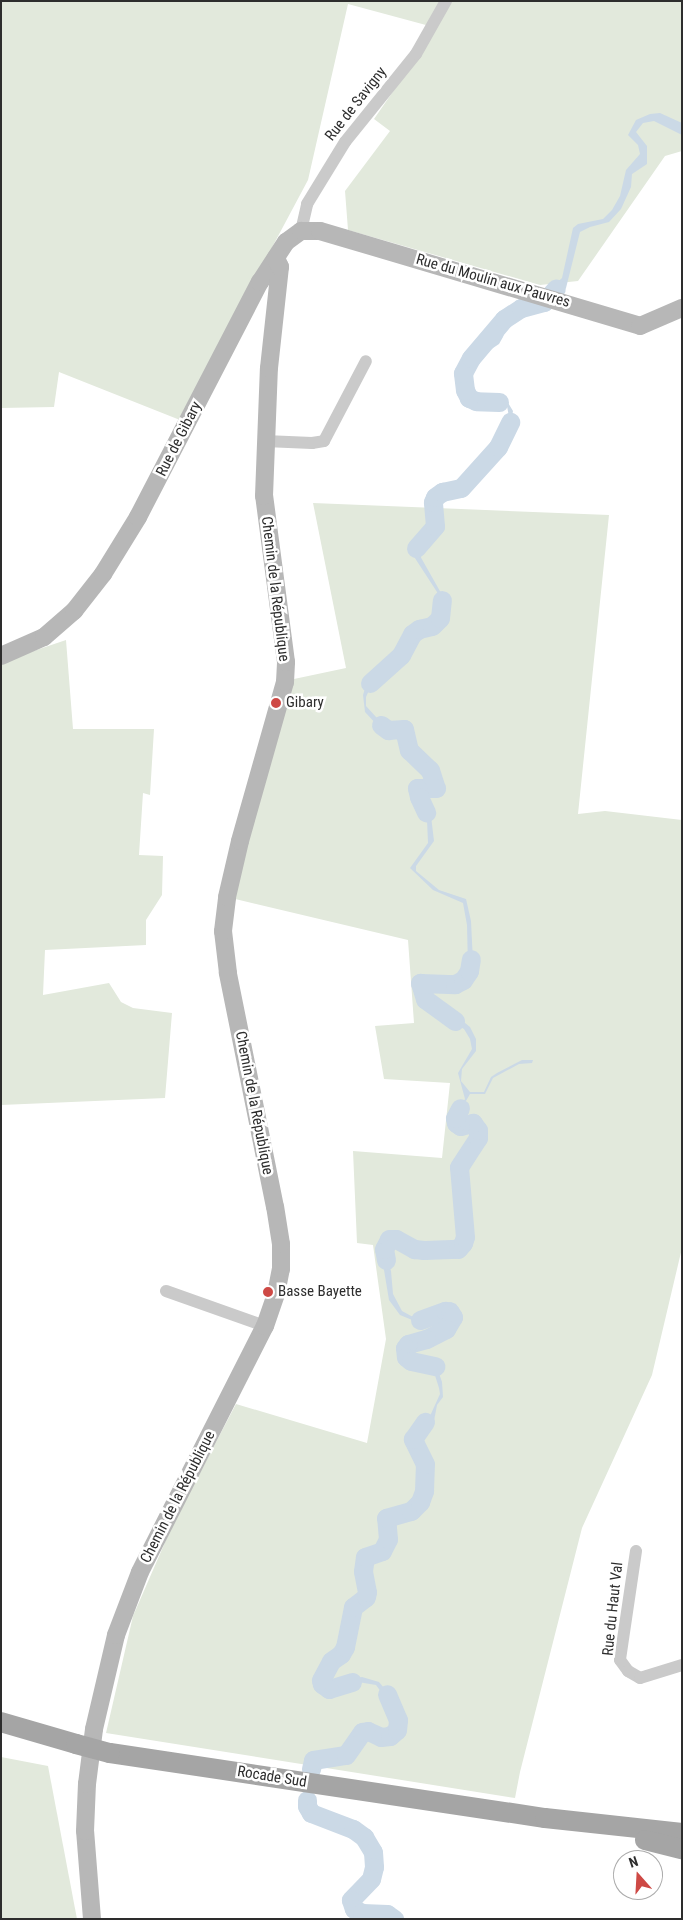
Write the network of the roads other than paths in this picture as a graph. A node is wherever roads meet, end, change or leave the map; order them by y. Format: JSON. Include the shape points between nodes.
{"nodes":[{"id":1,"x":446,"y":1,"type":"edge"},
{"id":2,"x":300,"y":232,"type":"junction"},
{"id":3,"x":276,"y":258,"type":"junction"},
{"id":4,"x":682,"y":308,"type":"edge"},
{"id":5,"x":366,"y":361,"type":"dead end"},
{"id":6,"x":265,"y":441,"type":"junction"},
{"id":7,"x":1,"y":656,"type":"edge"},
{"id":8,"x":166,"y":1291,"type":"dead end"},
{"id":9,"x":265,"y":1326,"type":"junction"},
{"id":10,"x":636,"y":1550,"type":"dead end"},
{"id":11,"x":682,"y":1665,"type":"edge"},
{"id":12,"x":1,"y":1722,"type":"edge"},
{"id":13,"x":545,"y":1818,"type":"junction"},
{"id":14,"x":682,"y":1833,"type":"edge"},
{"id":15,"x":682,"y":1849,"type":"edge"},
{"id":16,"x":92,"y":1919,"type":"edge"}],
"edges":[{"from":1,"to":2,"type":"street","name":"Rue de Savigny","via":[[416,54],[345,142],[307,204]]},
{"from":2,"to":3,"type":"street","name":"Rue de Gibary","via":[[286,242]]},
{"from":2,"to":4,"type":"street","name":"Rue du Moulin aux Pauvres","via":[[320,231],[640,326]]},
{"from":3,"to":6,"type":"street","name":"Chemin de la République","via":[[280,267]]},
{"from":3,"to":7,"type":"street","name":"Rue de Gibary","via":[[260,282],[138,517],[103,574],[74,611],[44,637]]},
{"from":5,"to":6,"type":"street","via":[[324,441]]},
{"from":6,"to":9,"type":"street","name":"Chemin de la République","via":[[264,496],[286,662],[284,682],[227,896],[223,930],[228,973],[281,1244],[281,1269]]},
{"from":8,"to":9,"type":"street"},
{"from":9,"to":16,"type":"street","name":"Chemin de la République","via":[[144,1564],[116,1635],[94,1729],[87,1784],[85,1831]]},
{"from":10,"to":11,"type":"street","name":"Rue du Haut Val","via":[[620,1660],[628,1671],[640,1678]]},
{"from":12,"to":13,"type":"main road","name":"Rocade Sud","bridge":true,"via":[[110,1753]]},
{"from":13,"to":14,"type":"main road","name":"Rocade Sud"},
{"from":13,"to":15,"type":"main road","name":"Rocade Sud"}]}
